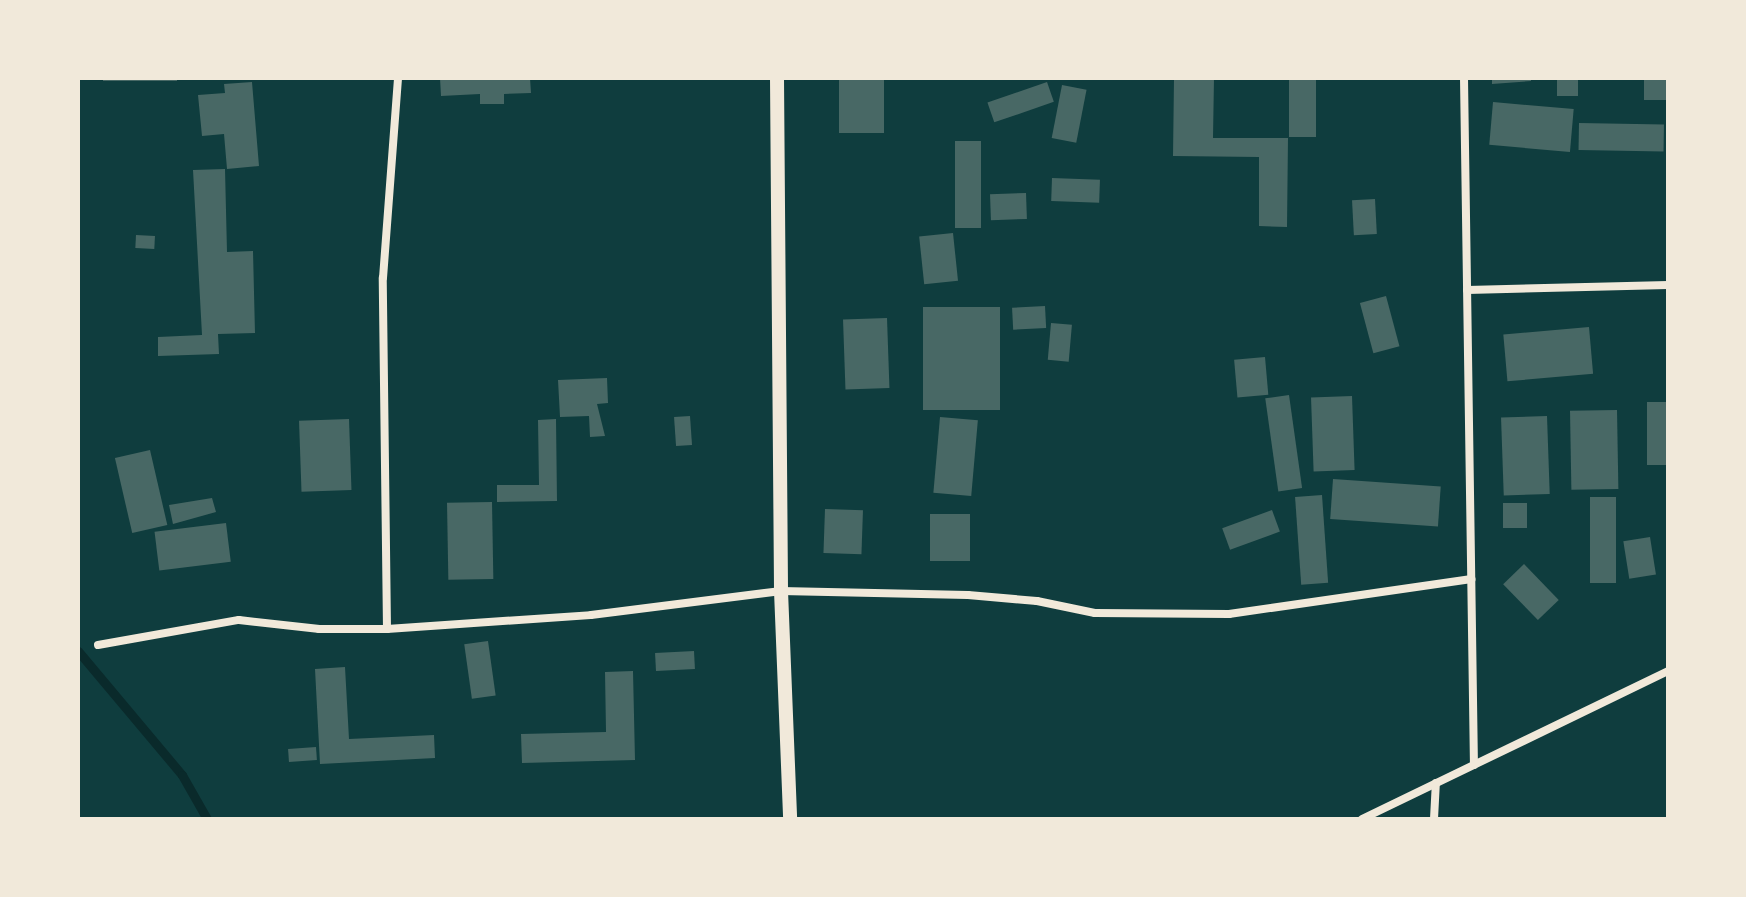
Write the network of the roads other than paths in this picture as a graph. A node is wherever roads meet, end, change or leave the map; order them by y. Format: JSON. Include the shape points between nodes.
{"nodes":[{"id":1,"x":398,"y":78,"type":"edge"},
{"id":2,"x":777,"y":78,"type":"edge"},
{"id":3,"x":1464,"y":78,"type":"edge"},
{"id":4,"x":1668,"y":285,"type":"edge"},
{"id":5,"x":1467,"y":290,"type":"junction"},
{"id":6,"x":1471,"y":579,"type":"junction"},
{"id":7,"x":781,"y":591,"type":"junction"},
{"id":8,"x":387,"y":629,"type":"junction"},
{"id":9,"x":98,"y":645,"type":"dead end"},
{"id":10,"x":1668,"y":671,"type":"edge"},
{"id":11,"x":1474,"y":765,"type":"junction"},
{"id":12,"x":1436,"y":783,"type":"junction"},
{"id":13,"x":790,"y":819,"type":"edge"},
{"id":14,"x":1362,"y":819,"type":"edge"},
{"id":15,"x":1434,"y":819,"type":"edge"}],
"edges":[{"from":1,"to":8,"type":"street","via":[[383,278]]},
{"from":2,"to":7,"type":"street"},
{"from":3,"to":5,"type":"street"},
{"from":4,"to":5,"type":"street"},
{"from":5,"to":6,"type":"street"},
{"from":6,"to":7,"type":"street","via":[[1229,614],[1095,613],[968,595]]},
{"from":6,"to":11,"type":"street"},
{"from":7,"to":8,"type":"street","via":[[591,615]]},
{"from":7,"to":13,"type":"street"},
{"from":8,"to":9,"type":"street","via":[[319,629],[239,620]]},
{"from":10,"to":11,"type":"street"},
{"from":11,"to":12,"type":"street"},
{"from":12,"to":14,"type":"street"},
{"from":12,"to":15,"type":"street"}]}
